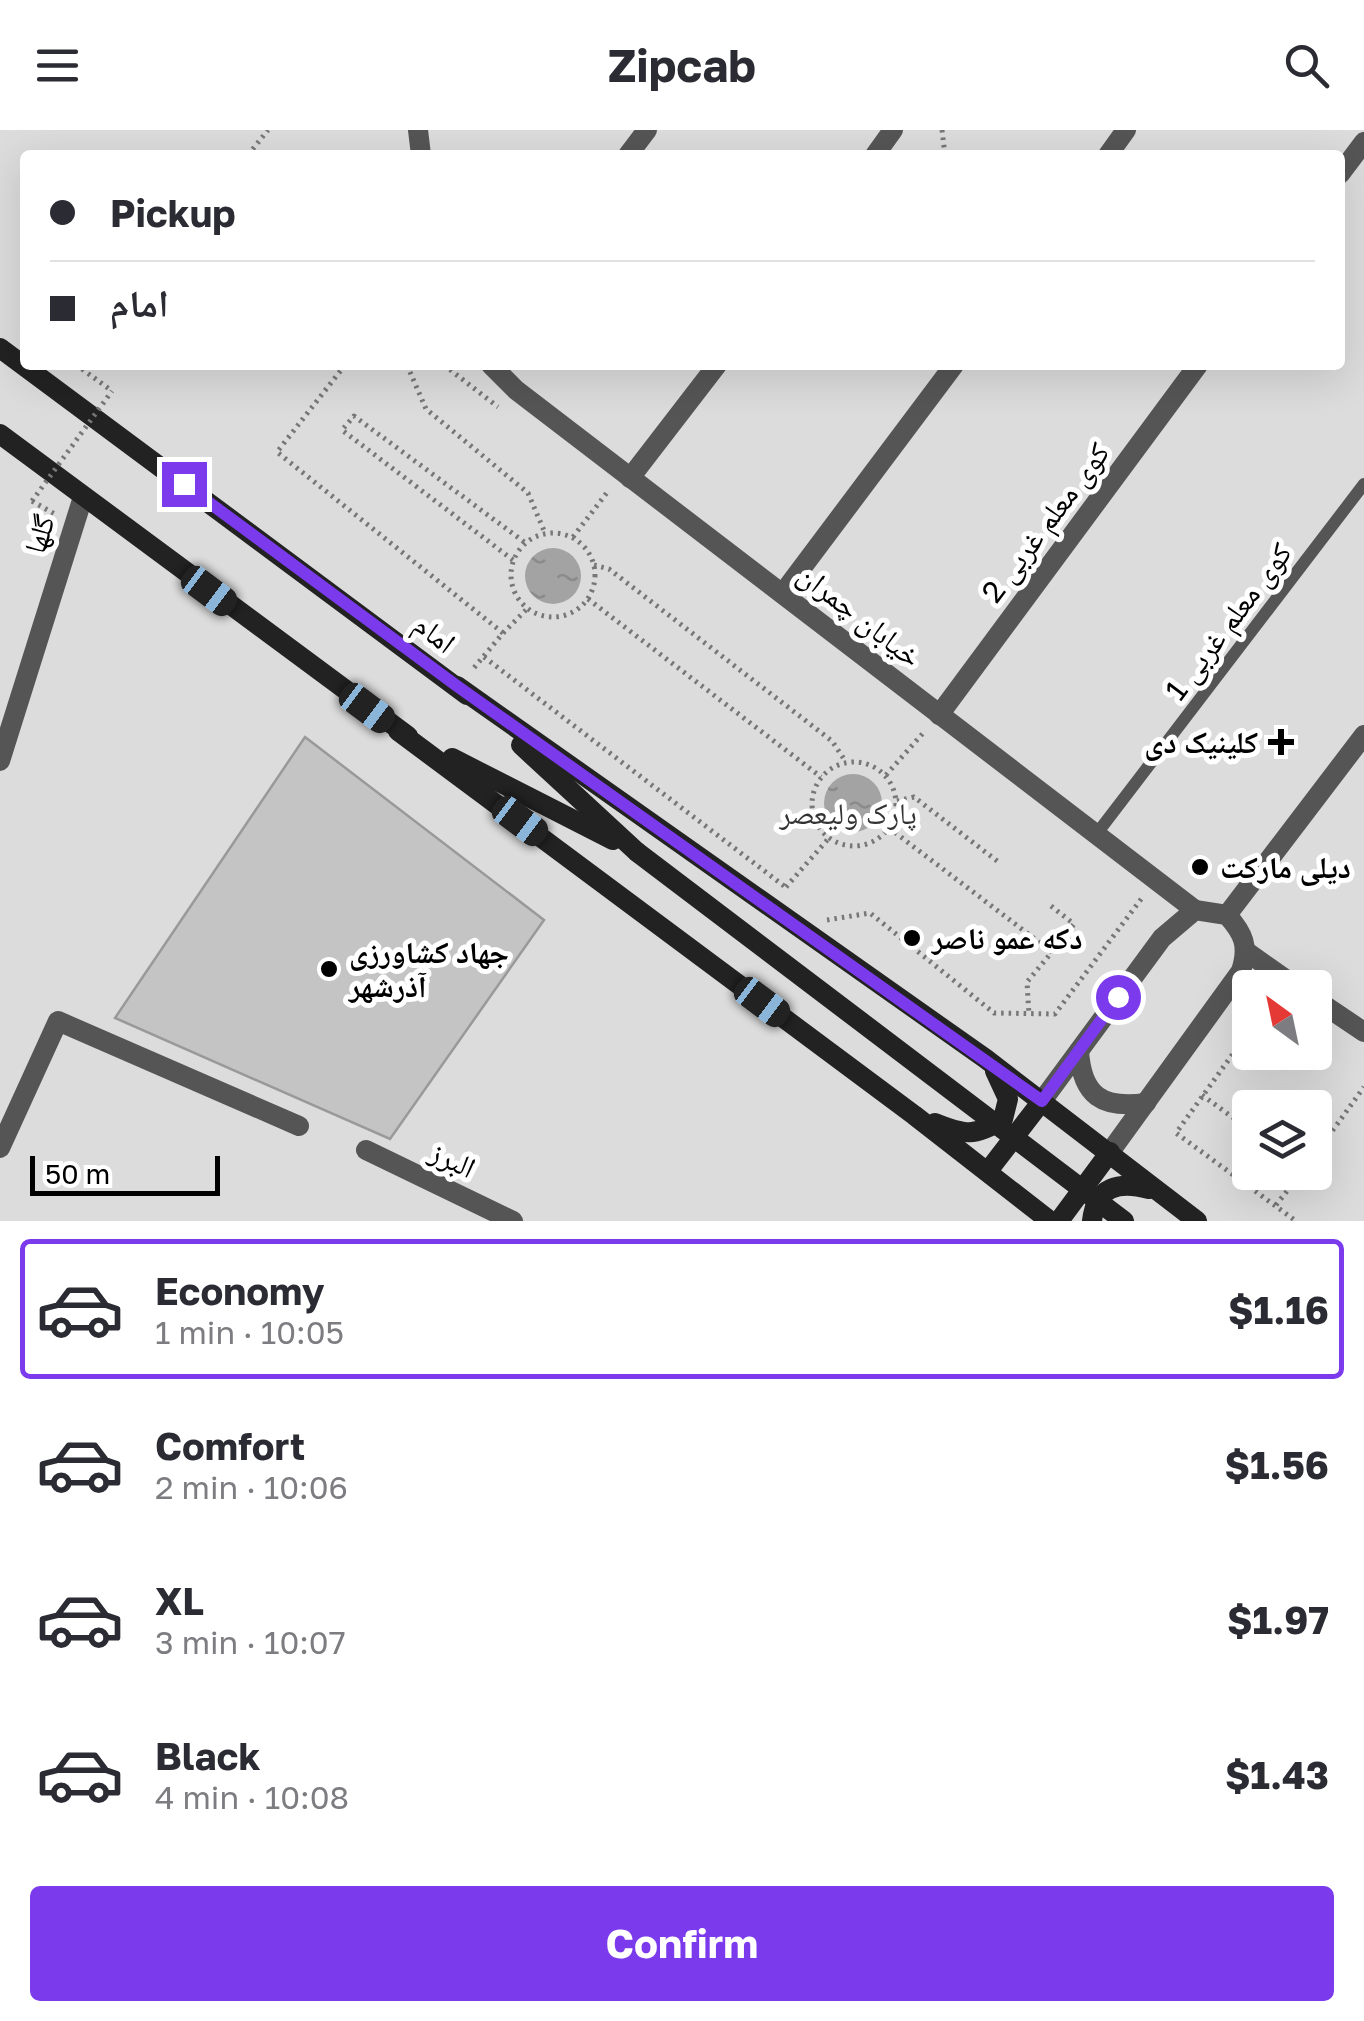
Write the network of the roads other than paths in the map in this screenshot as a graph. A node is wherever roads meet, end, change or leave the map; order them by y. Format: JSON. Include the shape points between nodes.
{"nodes":[{"id":1,"x":647,"y":130,"type":"edge"},
{"id":2,"x":1364,"y":142,"type":"edge"},
{"id":3,"x":632,"y":150,"type":"edge"},
{"id":4,"x":1345,"y":167,"type":"edge"},
{"id":5,"x":30,"y":370,"type":"edge"},
{"id":6,"x":496,"y":370,"type":"edge"},
{"id":7,"x":713,"y":370,"type":"edge"},
{"id":8,"x":948,"y":370,"type":"edge"},
{"id":9,"x":1194,"y":370,"type":"edge"},
{"id":10,"x":0,"y":434,"type":"edge"},
{"id":11,"x":626,"y":475,"type":"junction"},
{"id":12,"x":1364,"y":484,"type":"edge"},
{"id":13,"x":83,"y":497,"type":"junction"},
{"id":14,"x":783,"y":594,"type":"junction"},
{"id":15,"x":457,"y":686,"type":"junction"},
{"id":16,"x":939,"y":714,"type":"junction"},
{"id":17,"x":398,"y":731,"type":"junction"},
{"id":18,"x":1364,"y":735,"type":"edge"},
{"id":19,"x":0,"y":761,"type":"edge"},
{"id":20,"x":1096,"y":836,"type":"junction"},
{"id":21,"x":637,"y":852,"type":"junction"},
{"id":22,"x":1195,"y":910,"type":"junction"},
{"id":23,"x":1227,"y":915,"type":"junction"},
{"id":24,"x":1247,"y":952,"type":"junction"},
{"id":25,"x":1272,"y":970,"type":"edge"},
{"id":26,"x":1332,"y":1010,"type":"edge"},
{"id":27,"x":1364,"y":1032,"type":"edge"},
{"id":28,"x":1079,"y":1051,"type":"junction"},
{"id":29,"x":986,"y":1060,"type":"junction"},
{"id":30,"x":1042,"y":1101,"type":"junction"},
{"id":31,"x":1146,"y":1102,"type":"junction"},
{"id":32,"x":914,"y":1115,"type":"junction"},
{"id":33,"x":299,"y":1126,"type":"dead end"},
{"id":34,"x":0,"y":1148,"type":"edge"},
{"id":35,"x":366,"y":1150,"type":"dead end"},
{"id":36,"x":1110,"y":1152,"type":"junction"},
{"id":37,"x":988,"y":1172,"type":"junction"},
{"id":38,"x":1160,"y":1192,"type":"junction"},
{"id":39,"x":513,"y":1221,"type":"edge"},
{"id":40,"x":1050,"y":1221,"type":"edge"},
{"id":41,"x":1059,"y":1221,"type":"edge"},
{"id":42,"x":1092,"y":1221,"type":"edge"},
{"id":43,"x":1124,"y":1221,"type":"edge"},
{"id":44,"x":1197,"y":1221,"type":"edge"}],
"edges":[{"from":1,"to":3,"type":"street"},
{"from":2,"to":4,"type":"street"},
{"from":5,"to":15,"type":"main road","name":"امام"},
{"from":6,"to":11,"type":"street","name":"خیابان چمران"},
{"from":7,"to":11,"type":"street"},
{"from":8,"to":14,"type":"street"},
{"from":9,"to":16,"type":"street","name":"کوی معلم غربی 2"},
{"from":10,"to":13,"type":"main road"},
{"from":11,"to":14,"type":"street","name":"خیابان چمران"},
{"from":12,"to":20,"type":"lane","name":"کوی معلم غربی 1"},
{"from":13,"to":17,"type":"main road"},
{"from":13,"to":19,"type":"street","name":"گلها"},
{"from":14,"to":16,"type":"street","name":"خیابان چمران"},
{"from":15,"to":21,"type":"main road","name":"امام"},
{"from":15,"to":29,"type":"main road"},
{"from":16,"to":20,"type":"street","name":"خیابان چمران"},
{"from":17,"to":21,"type":"main road"},
{"from":17,"to":32,"type":"main road"},
{"from":18,"to":23,"type":"street"},
{"from":20,"to":22,"type":"street","name":"خیابان چمران"},
{"from":21,"to":43,"type":"main road","bridge":true},
{"from":22,"to":23,"type":"street"},
{"from":22,"to":28,"type":"street","via":[[1162,938]]},
{"from":23,"to":24,"type":"street"},
{"from":24,"to":25,"type":"street"},
{"from":24,"to":31,"type":"street","via":[[1241,971]]},
{"from":26,"to":27,"type":"street"},
{"from":28,"to":30,"type":"street"},
{"from":28,"to":31,"type":"street","via":[[1080,1073],[1091,1092],[1122,1106]]},
{"from":29,"to":30,"type":"main road"},
{"from":29,"to":32,"type":"main road","via":[[1008,1098],[1002,1119],[982,1132],[960,1133]]},
{"from":30,"to":36,"type":"main road"},
{"from":30,"to":37,"type":"main road"},
{"from":31,"to":36,"type":"street"},
{"from":32,"to":37,"type":"main road"},
{"from":33,"to":34,"type":"street","via":[[58,1020]]},
{"from":35,"to":39,"type":"street","name":"البرز"},
{"from":36,"to":38,"type":"main road"},
{"from":36,"to":41,"type":"main road"},
{"from":37,"to":40,"type":"main road"},
{"from":38,"to":42,"type":"main road","via":[[1126,1183],[1105,1191]]},
{"from":38,"to":44,"type":"main road"}]}
